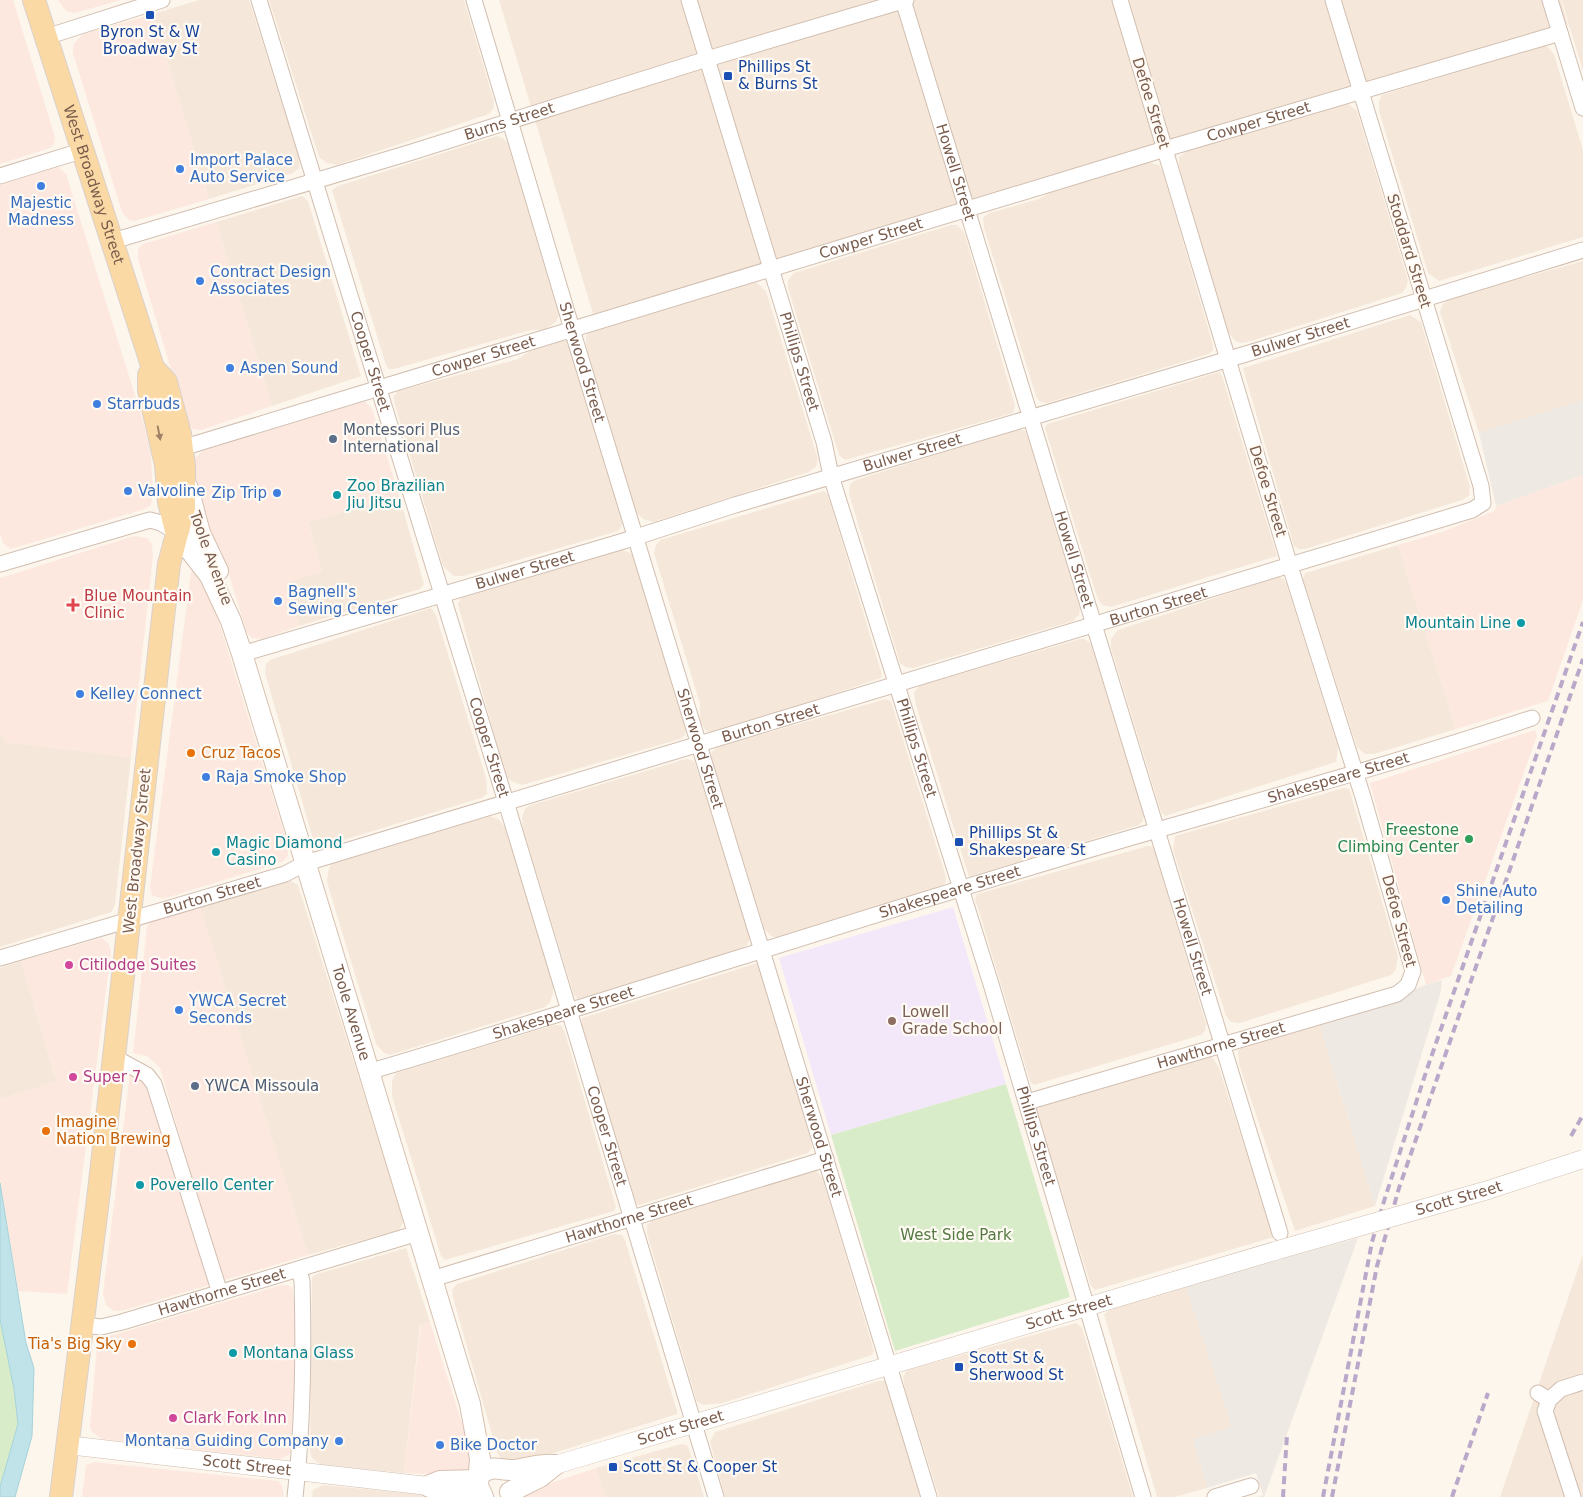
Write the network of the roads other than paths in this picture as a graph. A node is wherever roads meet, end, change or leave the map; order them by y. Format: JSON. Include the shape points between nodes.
{"nodes":[{"id":1,"x":34,"y":0,"type":"edge"},
{"id":2,"x":162,"y":0,"type":"edge"},
{"id":3,"x":259,"y":0,"type":"edge"},
{"id":4,"x":474,"y":0,"type":"edge"},
{"id":5,"x":689,"y":0,"type":"edge"},
{"id":6,"x":904,"y":0,"type":"edge"},
{"id":7,"x":1120,"y":0,"type":"edge"},
{"id":8,"x":1333,"y":0,"type":"edge"},
{"id":9,"x":1550,"y":0,"type":"edge"},
{"id":10,"x":1560,"y":33,"type":"junction"},
{"id":11,"x":46,"y":37,"type":"junction"},
{"id":12,"x":707,"y":59,"type":"junction"},
{"id":13,"x":1360,"y":91,"type":"junction"},
{"id":14,"x":1583,"y":108,"type":"edge"},
{"id":15,"x":510,"y":121,"type":"junction"},
{"id":16,"x":1165,"y":148,"type":"junction"},
{"id":17,"x":84,"y":150,"type":"junction"},
{"id":18,"x":0,"y":176,"type":"edge"},
{"id":19,"x":314,"y":180,"type":"junction"},
{"id":20,"x":967,"y":210,"type":"junction"},
{"id":21,"x":113,"y":241,"type":"junction"},
{"id":22,"x":1583,"y":250,"type":"edge"},
{"id":23,"x":769,"y":268,"type":"junction"},
{"id":24,"x":1424,"y":299,"type":"junction"},
{"id":25,"x":571,"y":328,"type":"junction"},
{"id":26,"x":1227,"y":359,"type":"junction"},
{"id":27,"x":153,"y":368,"type":"junction"},
{"id":28,"x":378,"y":387,"type":"junction"},
{"id":29,"x":1032,"y":417,"type":"junction"},
{"id":30,"x":183,"y":457,"type":"junction"},
{"id":31,"x":831,"y":476,"type":"junction"},
{"id":32,"x":1483,"y":503,"type":"joint"},
{"id":33,"x":176,"y":532,"type":"junction"},
{"id":34,"x":636,"y":537,"type":"junction"},
{"id":35,"x":0,"y":564,"type":"edge"},
{"id":36,"x":1290,"y":566,"type":"junction"},
{"id":37,"x":442,"y":594,"type":"junction"},
{"id":38,"x":231,"y":621,"type":"junction"},
{"id":39,"x":1094,"y":626,"type":"junction"},
{"id":40,"x":242,"y":654,"type":"junction"},
{"id":41,"x":897,"y":684,"type":"junction"},
{"id":42,"x":1532,"y":718,"type":"dead end"},
{"id":43,"x":699,"y":745,"type":"junction"},
{"id":44,"x":1355,"y":772,"type":"junction"},
{"id":45,"x":506,"y":802,"type":"junction"},
{"id":46,"x":1156,"y":832,"type":"junction"},
{"id":47,"x":306,"y":864,"type":"junction"},
{"id":48,"x":961,"y":889,"type":"junction"},
{"id":49,"x":130,"y":919,"type":"junction"},
{"id":50,"x":762,"y":950,"type":"junction"},
{"id":51,"x":0,"y":958,"type":"edge"},
{"id":52,"x":1411,"y":981,"type":"joint"},
{"id":53,"x":570,"y":1012,"type":"junction"},
{"id":54,"x":1221,"y":1044,"type":"junction"},
{"id":55,"x":114,"y":1057,"type":"junction"},
{"id":56,"x":368,"y":1072,"type":"junction"},
{"id":57,"x":1027,"y":1102,"type":"junction"},
{"id":58,"x":826,"y":1159,"type":"junction"},
{"id":59,"x":1583,"y":1160,"type":"edge"},
{"id":60,"x":630,"y":1218,"type":"junction"},
{"id":61,"x":418,"y":1233,"type":"junction"},
{"id":62,"x":1279,"y":1242,"type":"junction"},
{"id":63,"x":298,"y":1270,"type":"junction"},
{"id":64,"x":432,"y":1279,"type":"junction"},
{"id":65,"x":220,"y":1293,"type":"junction"},
{"id":66,"x":1086,"y":1307,"type":"junction"},
{"id":67,"x":83,"y":1325,"type":"junction"},
{"id":68,"x":890,"y":1366,"type":"junction"},
{"id":69,"x":1583,"y":1382,"type":"edge"},
{"id":70,"x":470,"y":1404,"type":"junction"},
{"id":71,"x":693,"y":1424,"type":"junction"},
{"id":72,"x":67,"y":1445,"type":"junction"},
{"id":73,"x":556,"y":1465,"type":"junction"},
{"id":74,"x":503,"y":1468,"type":"junction"},
{"id":75,"x":298,"y":1472,"type":"junction"},
{"id":76,"x":428,"y":1486,"type":"joint"},
{"id":77,"x":1251,"y":1486,"type":"dead end"},
{"id":78,"x":480,"y":1487,"type":"edge"},
{"id":79,"x":508,"y":1496,"type":"edge"},
{"id":80,"x":61,"y":1497,"type":"edge"},
{"id":81,"x":295,"y":1497,"type":"edge"},
{"id":82,"x":716,"y":1497,"type":"edge"},
{"id":83,"x":930,"y":1497,"type":"edge"},
{"id":84,"x":1143,"y":1497,"type":"edge"},
{"id":85,"x":1215,"y":1497,"type":"edge"},
{"id":86,"x":1573,"y":1497,"type":"edge"}],
"edges":[{"from":1,"to":11,"type":"main road","name":"West Broadway Street"},
{"from":2,"to":11,"type":"street"},
{"from":3,"to":19,"type":"street","name":"Cooper Street"},
{"from":4,"to":15,"type":"street","name":"Sherwood Street"},
{"from":5,"to":12,"type":"street","name":"Phillips Street"},
{"from":6,"to":12,"type":"street","name":"Burns Street"},
{"from":6,"to":20,"type":"street","name":"Howell Street"},
{"from":7,"to":16,"type":"street","name":"Defoe Street"},
{"from":8,"to":13,"type":"street","name":"Stoddard Street"},
{"from":9,"to":10,"type":"street"},
{"from":10,"to":13,"type":"street","name":"Cowper Street"},
{"from":10,"to":14,"type":"street"},
{"from":11,"to":17,"type":"main road","name":"West Broadway Street"},
{"from":12,"to":15,"type":"street","name":"Burns Street"},
{"from":12,"to":23,"type":"street","name":"Phillips Street"},
{"from":13,"to":16,"type":"street","name":"Cowper Street"},
{"from":13,"to":24,"type":"street","name":"Stoddard Street"},
{"from":15,"to":19,"type":"street","name":"Burns Street"},
{"from":15,"to":25,"type":"street","name":"Sherwood Street"},
{"from":16,"to":20,"type":"street","name":"Cowper Street"},
{"from":16,"to":26,"type":"street","name":"Defoe Street"},
{"from":17,"to":18,"type":"street"},
{"from":17,"to":21,"type":"main road","name":"West Broadway Street"},
{"from":19,"to":21,"type":"street","name":"Burns Street"},
{"from":19,"to":28,"type":"street","name":"Cooper Street"},
{"from":20,"to":23,"type":"street","name":"Cowper Street"},
{"from":20,"to":29,"type":"street","name":"Howell Street"},
{"from":21,"to":27,"type":"main road","name":"West Broadway Street"},
{"from":22,"to":24,"type":"street","name":"Bulwer Street"},
{"from":23,"to":25,"type":"street","name":"Cowper Street"},
{"from":23,"to":31,"type":"street","name":"Phillips Street","via":[[824,442]]},
{"from":24,"to":26,"type":"street","name":"Bulwer Street"},
{"from":24,"to":32,"type":"street","name":"Stoddard Street","via":[[1481,486]]},
{"from":25,"to":28,"type":"street","name":"Cowper Street"},
{"from":25,"to":34,"type":"street","name":"Sherwood Street"},
{"from":26,"to":29,"type":"street","name":"Bulwer Street"},
{"from":26,"to":36,"type":"street","name":"Defoe Street"},
{"from":27,"to":30,"type":"main road","name":"West Broadway Street","via":[[166,382]]},
{"from":27,"to":33,"type":"main road","name":"West Broadway Street","one_way":true,"via":[[149,390],[166,465],[168,502]]},
{"from":28,"to":30,"type":"street","name":"Cowper Street"},
{"from":28,"to":37,"type":"street","name":"Cooper Street"},
{"from":29,"to":31,"type":"street","name":"Bulwer Street"},
{"from":29,"to":39,"type":"street","name":"Howell Street"},
{"from":30,"to":33,"type":"main road","name":"West Broadway Street","via":[[184,508]]},
{"from":30,"to":38,"type":"main road","name":"Toole Avenue","via":[[197,524],[217,567],[230,606]]},
{"from":31,"to":34,"type":"street","name":"Bulwer Street"},
{"from":31,"to":41,"type":"street","name":"Phillips Street"},
{"from":32,"to":36,"type":"street","name":"Burton Street","via":[[1472,510]]},
{"from":33,"to":35,"type":"street","via":[[150,520]]},
{"from":33,"to":38,"type":"main road","name":"Toole Avenue","via":[[210,576]]},
{"from":33,"to":49,"type":"main road","name":"West Broadway Street","via":[[160,638]]},
{"from":34,"to":37,"type":"street","name":"Bulwer Street"},
{"from":34,"to":43,"type":"street","name":"Sherwood Street"},
{"from":36,"to":39,"type":"street","name":"Burton Street"},
{"from":36,"to":44,"type":"street","name":"Defoe Street"},
{"from":37,"to":40,"type":"street","name":"Bulwer Street"},
{"from":37,"to":45,"type":"street","name":"Cooper Street"},
{"from":38,"to":40,"type":"main road","name":"Toole Avenue"},
{"from":39,"to":41,"type":"street","name":"Burton Street"},
{"from":39,"to":46,"type":"street","name":"Howell Street"},
{"from":40,"to":47,"type":"main road","name":"Toole Avenue"},
{"from":41,"to":43,"type":"street","name":"Burton Street"},
{"from":41,"to":48,"type":"street","name":"Phillips Street"},
{"from":42,"to":44,"type":"street","name":"Shakespeare Street"},
{"from":43,"to":45,"type":"street","name":"Burton Street"},
{"from":43,"to":50,"type":"street","name":"Sherwood Street"},
{"from":44,"to":46,"type":"street","name":"Shakespeare Street"},
{"from":44,"to":52,"type":"street","name":"Defoe Street","via":[[1412,960],[1414,971]]},
{"from":45,"to":47,"type":"street","name":"Burton Street"},
{"from":45,"to":53,"type":"street","name":"Cooper Street"},
{"from":46,"to":48,"type":"street","name":"Shakespeare Street"},
{"from":46,"to":54,"type":"street","name":"Howell Street"},
{"from":47,"to":49,"type":"street","name":"Burton Street","via":[[285,874]]},
{"from":47,"to":56,"type":"main road","name":"Toole Avenue"},
{"from":48,"to":50,"type":"street","name":"Shakespeare Street"},
{"from":48,"to":57,"type":"street","name":"Phillips Street"},
{"from":49,"to":51,"type":"street","name":"Burton Street"},
{"from":49,"to":55,"type":"main road","name":"West Broadway Street"},
{"from":50,"to":53,"type":"street","name":"Shakespeare Street"},
{"from":50,"to":58,"type":"street","name":"Sherwood Street"},
{"from":52,"to":54,"type":"street","name":"Hawthorne Street","via":[[1397,994]]},
{"from":53,"to":56,"type":"street","name":"Shakespeare Street"},
{"from":53,"to":60,"type":"street","name":"Cooper Street"},
{"from":54,"to":57,"type":"street","name":"Hawthorne Street"},
{"from":54,"to":62,"type":"street","name":"Howell Street"},
{"from":55,"to":65,"type":"street","via":[[147,1075],[154,1084]]},
{"from":55,"to":67,"type":"main road","name":"West Broadway Street"},
{"from":56,"to":61,"type":"main road","name":"Toole Avenue"},
{"from":57,"to":66,"type":"street","name":"Phillips Street"},
{"from":58,"to":60,"type":"street","name":"Hawthorne Street"},
{"from":58,"to":68,"type":"street","name":"Sherwood Street"},
{"from":59,"to":62,"type":"street","name":"Scott Street","bridge":true,"via":[[1488,1190]]},
{"from":60,"to":64,"type":"street","name":"Hawthorne Street"},
{"from":60,"to":71,"type":"street","name":"Cooper Street"},
{"from":61,"to":63,"type":"street","name":"Hawthorne Street"},
{"from":61,"to":64,"type":"main road","name":"Toole Avenue"},
{"from":62,"to":66,"type":"street","name":"Scott Street"},
{"from":63,"to":65,"type":"street","name":"Hawthorne Street"},
{"from":63,"to":75,"type":"street","via":[[302,1281],[304,1374]]},
{"from":64,"to":70,"type":"main road","name":"Toole Avenue"},
{"from":65,"to":67,"type":"street","name":"Hawthorne Street","via":[[102,1327]]},
{"from":66,"to":68,"type":"street","name":"Scott Street"},
{"from":66,"to":84,"type":"street","name":"Phillips Street"},
{"from":67,"to":72,"type":"main road","name":"West Broadway Street"},
{"from":68,"to":71,"type":"street","name":"Scott Street"},
{"from":68,"to":83,"type":"street","name":"Sherwood Street"},
{"from":69,"to":86,"type":"street","via":[[1544,1397],[1545,1411]]},
{"from":70,"to":74,"type":"main road","name":"Toole Avenue"},
{"from":70,"to":78,"type":"main road","name":"Toole Avenue","via":[[480,1459]]},
{"from":71,"to":73,"type":"street","name":"Scott Street"},
{"from":71,"to":82,"type":"street","name":"Cooper Street"},
{"from":72,"to":75,"type":"street","name":"Scott Street"},
{"from":72,"to":80,"type":"main road","name":"West Broadway Street"},
{"from":73,"to":74,"type":"main road"},
{"from":73,"to":79,"type":"main road"},
{"from":74,"to":78,"type":"main road","via":[[489,1469]]},
{"from":74,"to":79,"type":"main road","name":"Toole Avenue","via":[[510,1478]]},
{"from":75,"to":76,"type":"street","name":"Scott Street"},
{"from":75,"to":81,"type":"street"},
{"from":76,"to":78,"type":"main road","via":[[441,1492]]},
{"from":77,"to":85,"type":"street"}]}
